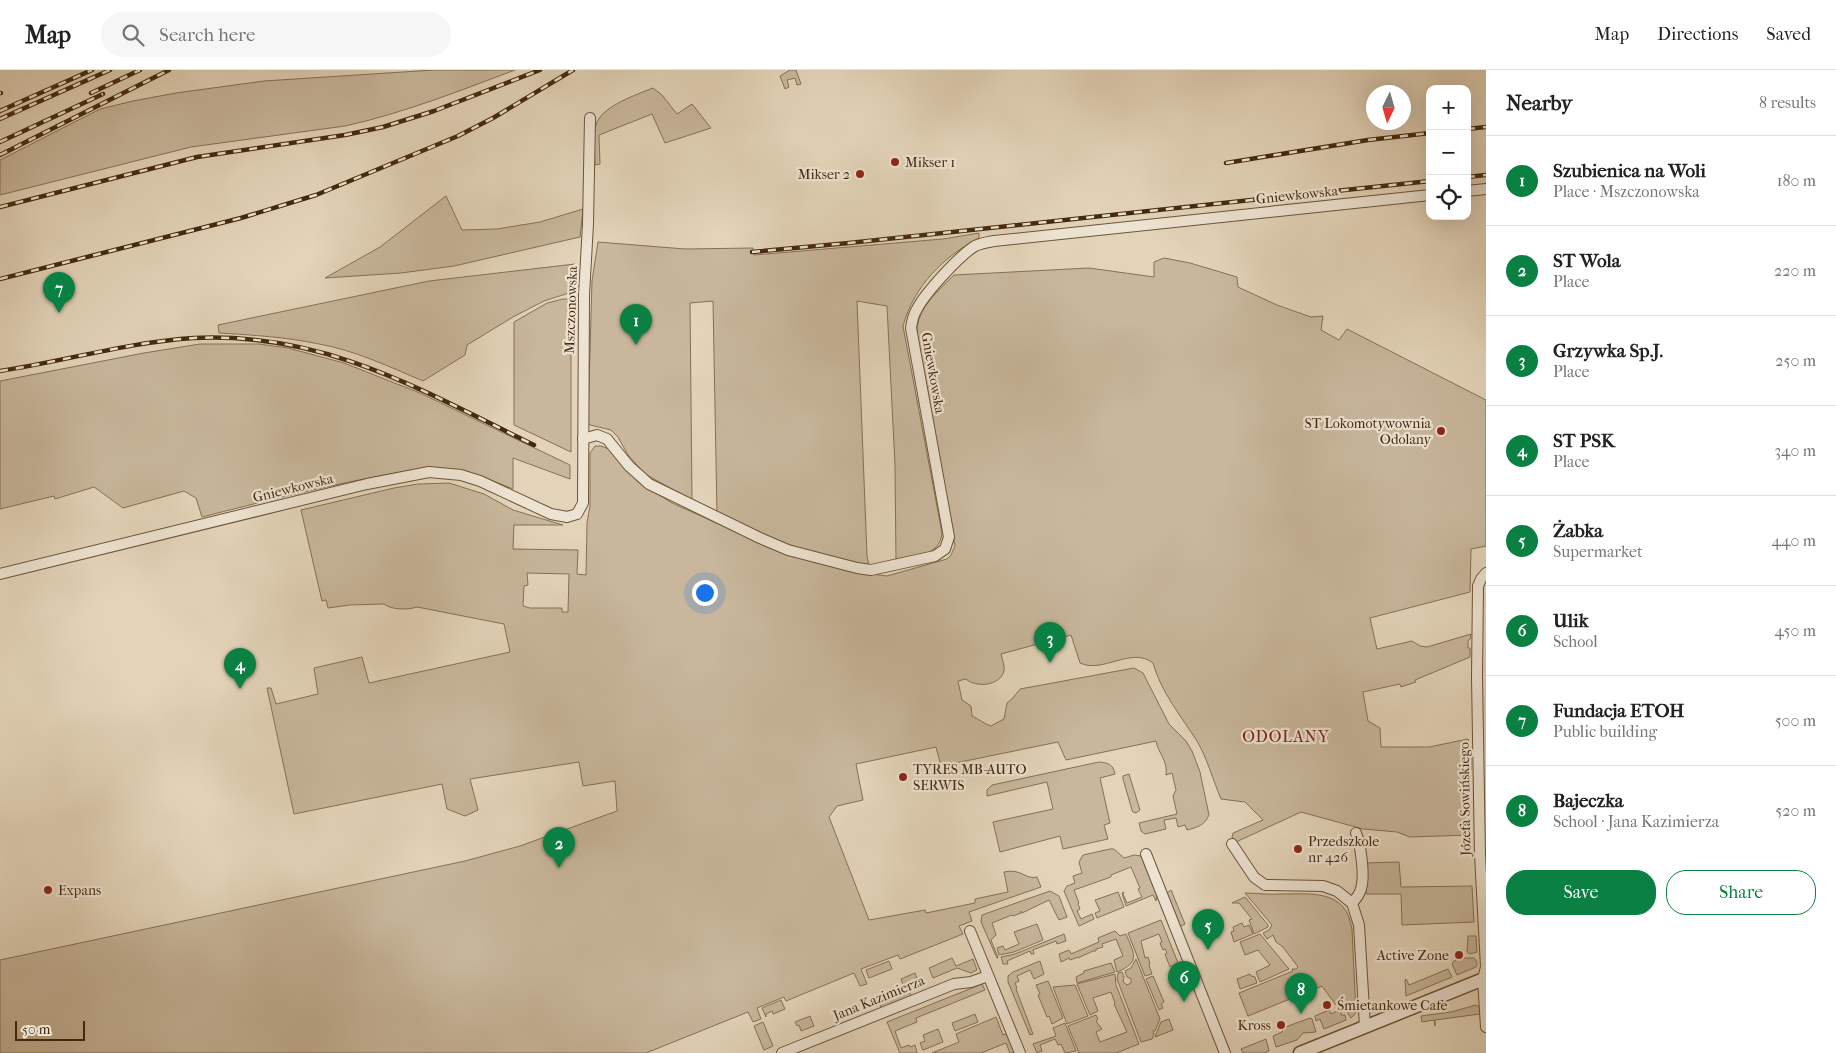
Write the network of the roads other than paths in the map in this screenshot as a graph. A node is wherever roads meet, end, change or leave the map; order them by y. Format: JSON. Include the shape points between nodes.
{"nodes":[{"id":1,"x":590,"y":118,"type":"dead end"},
{"id":2,"x":1486,"y":189,"type":"edge"},
{"id":3,"x":1471,"y":191,"type":"edge"},
{"id":4,"x":1426,"y":195,"type":"edge"},
{"id":5,"x":582,"y":439,"type":"junction"},
{"id":6,"x":583,"y":503,"type":"joint"},
{"id":7,"x":1486,"y":573,"type":"edge"},
{"id":8,"x":0,"y":574,"type":"edge"},
{"id":9,"x":1356,"y":833,"type":"dead end"},
{"id":10,"x":1232,"y":844,"type":"dead end"},
{"id":11,"x":1146,"y":854,"type":"dead end"},
{"id":12,"x":1352,"y":903,"type":"junction"},
{"id":13,"x":970,"y":931,"type":"dead end"},
{"id":14,"x":988,"y":976,"type":"junction"},
{"id":15,"x":1484,"y":978,"type":"edge"},
{"id":16,"x":1364,"y":1027,"type":"junction"},
{"id":17,"x":1486,"y":1027,"type":"edge"},
{"id":18,"x":782,"y":1053,"type":"edge"},
{"id":19,"x":1020,"y":1053,"type":"edge"},
{"id":20,"x":1225,"y":1053,"type":"edge"},
{"id":21,"x":1300,"y":1053,"type":"edge"}],
"edges":[{"from":1,"to":5,"type":"street","name":"Mszczonowska"},
{"from":2,"to":3,"type":"street"},
{"from":4,"to":5,"type":"street","name":"Gniewkowska","via":[[994,241],[972,248],[921,301],[912,319],[912,339],[949,537],[945,549],[935,556],[871,570],[788,550],[649,484],[629,466],[608,439],[597,435]]},
{"from":5,"to":6,"type":"street","name":"Mszczonowska"},
{"from":6,"to":8,"type":"street","name":"Gniewkowska","via":[[578,514],[559,516],[480,481],[461,475],[429,472],[366,484]]},
{"from":7,"to":15,"type":"street","name":"Józefa Sowińskiego","via":[[1478,586],[1477,677]]},
{"from":9,"to":12,"type":"street","via":[[1362,885]]},
{"from":10,"to":12,"type":"street","via":[[1254,877],[1265,885],[1323,886],[1337,891]]},
{"from":11,"to":20,"type":"street"},
{"from":12,"to":16,"type":"street","via":[[1359,925]]},
{"from":13,"to":14,"type":"street"},
{"from":14,"to":18,"type":"street","name":"Jana Kazimierza","via":[[954,984]]},
{"from":14,"to":19,"type":"street"},
{"from":15,"to":16,"type":"street"},
{"from":15,"to":17,"type":"street","name":"Józefa Sowińskiego"},
{"from":16,"to":21,"type":"street"}]}
